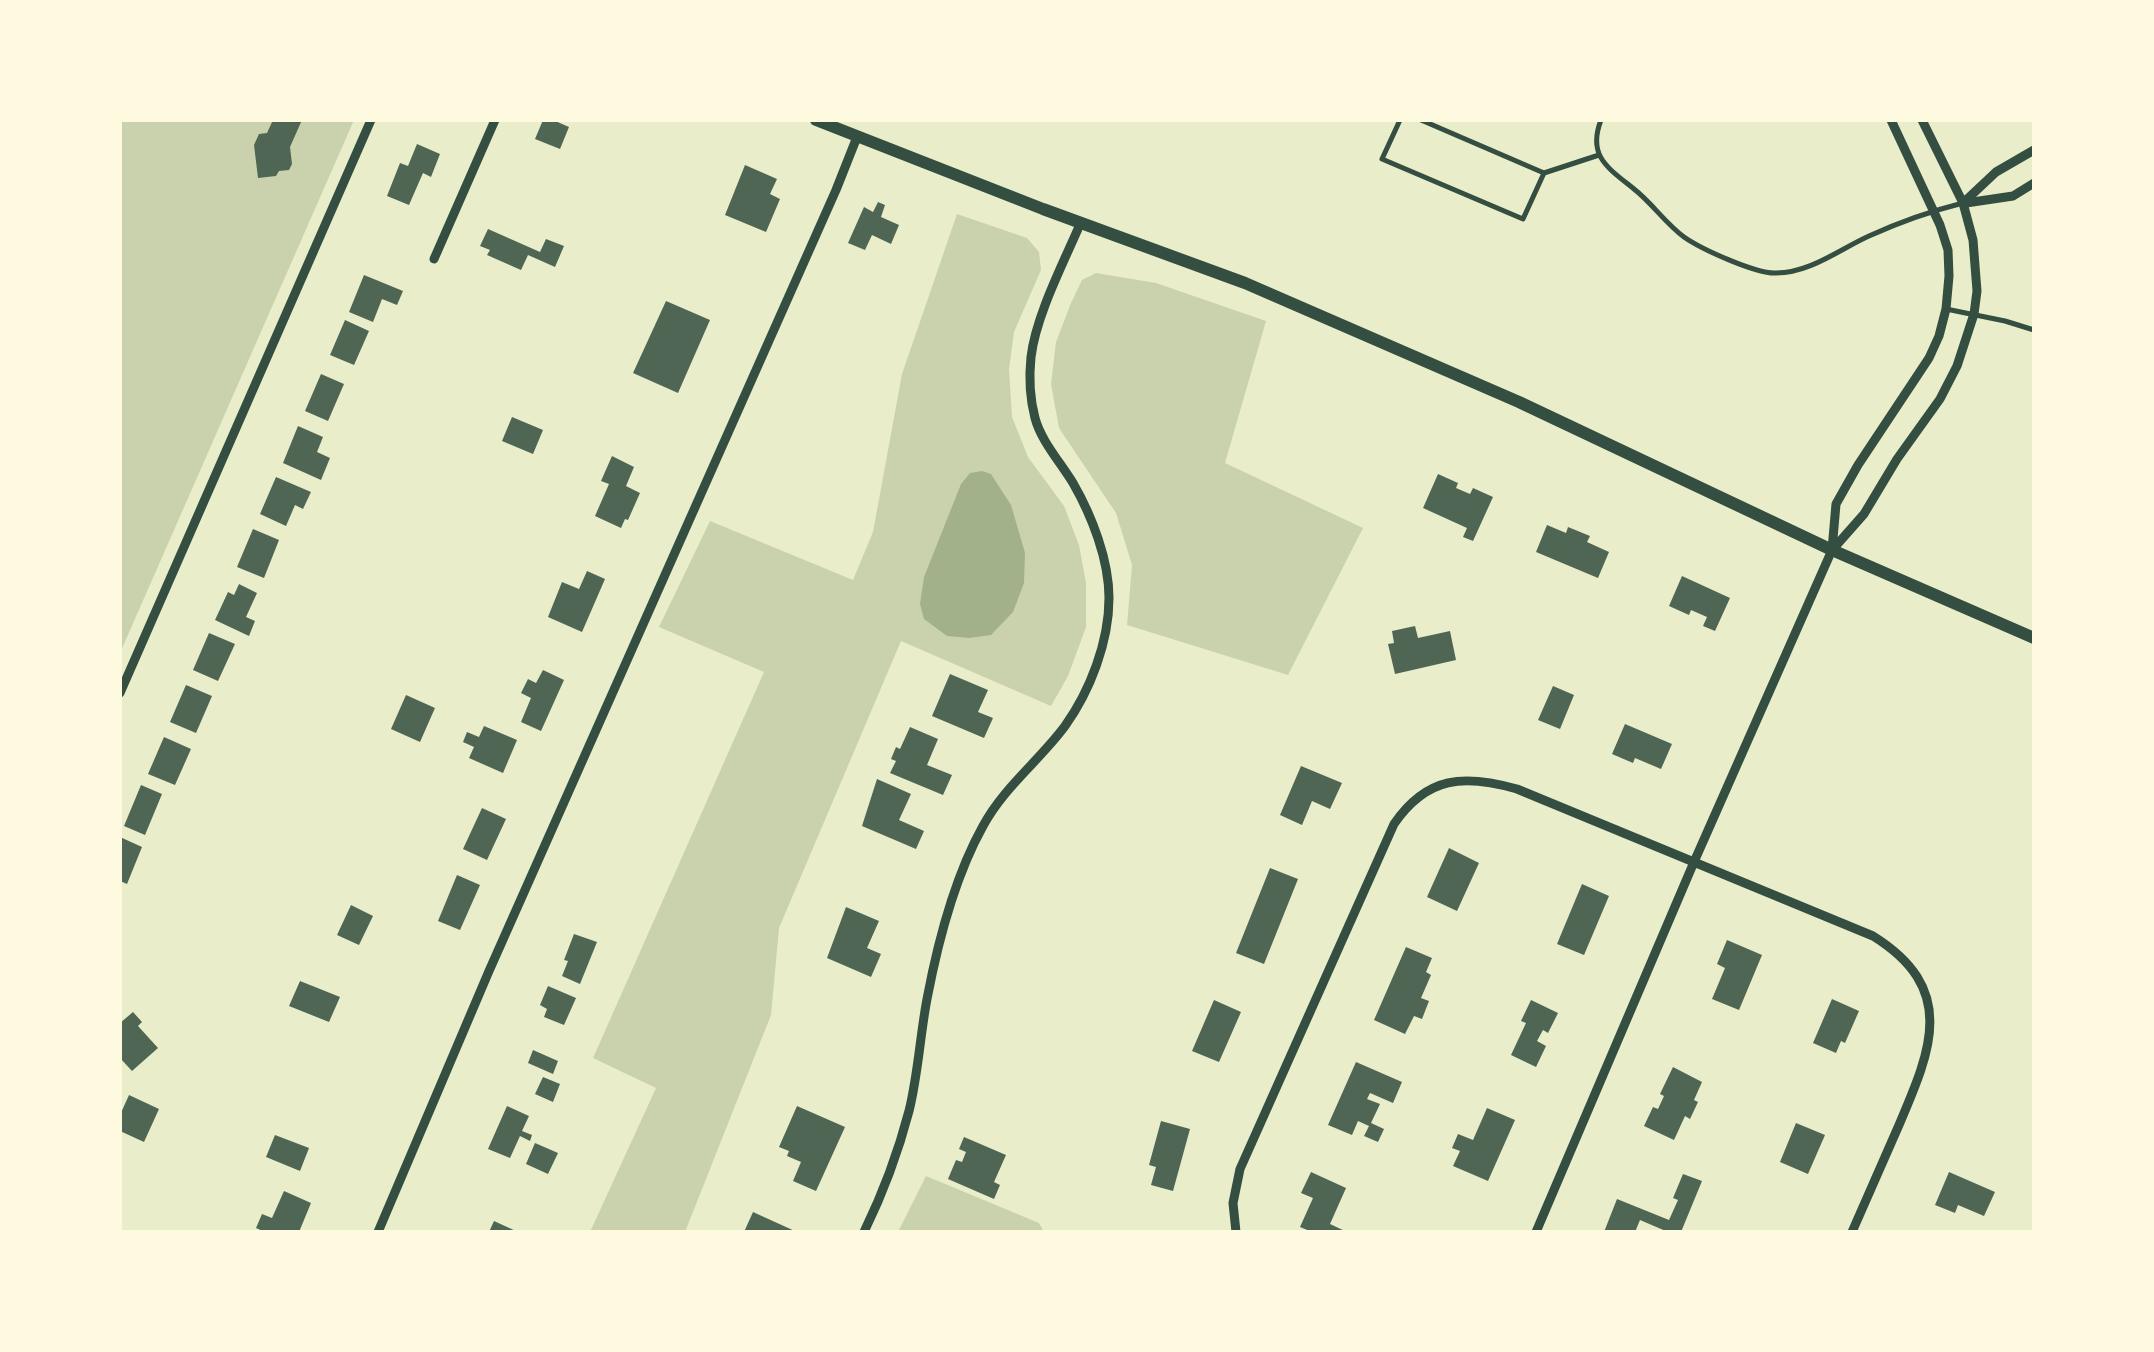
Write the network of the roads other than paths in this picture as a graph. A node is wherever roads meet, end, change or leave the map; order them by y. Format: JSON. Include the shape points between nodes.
{"nodes":[{"id":1,"x":371,"y":120,"type":"edge"},
{"id":2,"x":495,"y":120,"type":"edge"},
{"id":3,"x":816,"y":120,"type":"edge"},
{"id":4,"x":1400,"y":120,"type":"edge"},
{"id":5,"x":1422,"y":120,"type":"edge"},
{"id":6,"x":1601,"y":120,"type":"edge"},
{"id":7,"x":1891,"y":120,"type":"edge"},
{"id":8,"x":1922,"y":120,"type":"edge"},
{"id":9,"x":857,"y":138,"type":"junction"},
{"id":10,"x":2034,"y":150,"type":"edge"},
{"id":11,"x":1599,"y":155,"type":"junction"},
{"id":12,"x":1544,"y":173,"type":"junction"},
{"id":13,"x":2034,"y":184,"type":"edge"},
{"id":14,"x":1964,"y":203,"type":"junction"},
{"id":15,"x":1932,"y":210,"type":"junction"},
{"id":16,"x":1081,"y":222,"type":"junction"},
{"id":17,"x":434,"y":259,"type":"dead end"},
{"id":18,"x":1946,"y":309,"type":"junction"},
{"id":19,"x":1974,"y":314,"type":"junction"},
{"id":20,"x":2034,"y":330,"type":"edge"},
{"id":21,"x":1832,"y":550,"type":"junction"},
{"id":22,"x":2034,"y":638,"type":"edge"},
{"id":23,"x":120,"y":694,"type":"edge"},
{"id":24,"x":1694,"y":862,"type":"junction"},
{"id":25,"x":378,"y":1232,"type":"edge"},
{"id":26,"x":864,"y":1232,"type":"edge"},
{"id":27,"x":1236,"y":1232,"type":"edge"},
{"id":28,"x":1536,"y":1232,"type":"edge"},
{"id":29,"x":1852,"y":1232,"type":"edge"}],
"edges":[{"from":1,"to":23,"type":"street"},
{"from":2,"to":17,"type":"street"},
{"from":3,"to":9,"type":"main road"},
{"from":4,"to":12,"type":"lane","via":[[1382,160],[1523,219]]},
{"from":5,"to":12,"type":"lane"},
{"from":6,"to":11,"type":"lane"},
{"from":7,"to":15,"type":"street"},
{"from":8,"to":14,"type":"street"},
{"from":9,"to":16,"type":"main road"},
{"from":9,"to":25,"type":"street"},
{"from":10,"to":14,"type":"street","via":[[1996,172]]},
{"from":11,"to":12,"type":"lane"},
{"from":11,"to":15,"type":"lane","via":[[1683,236],[1774,274],[1812,265]]},
{"from":13,"to":14,"type":"street","via":[[2013,196]]},
{"from":14,"to":15,"type":"lane"},
{"from":14,"to":19,"type":"street","via":[[1973,240]]},
{"from":15,"to":18,"type":"street","via":[[1948,250]]},
{"from":16,"to":21,"type":"main road","via":[[1379,340]]},
{"from":16,"to":26,"type":"street","via":[[1037,328],[1031,390],[1036,421],[1093,526],[1109,598],[1104,636],[1064,728],[1004,793],[968,858],[937,954],[910,1108]]},
{"from":18,"to":19,"type":"lane"},
{"from":18,"to":21,"type":"street","via":[[1923,368],[1836,504]]},
{"from":19,"to":20,"type":"lane"},
{"from":19,"to":21,"type":"street","via":[[1940,398],[1864,514]]},
{"from":21,"to":22,"type":"main road"},
{"from":21,"to":24,"type":"street"},
{"from":24,"to":27,"type":"street","via":[[1493,782],[1441,784],[1412,800],[1394,824],[1240,1169]]},
{"from":24,"to":28,"type":"street"},
{"from":24,"to":29,"type":"street","via":[[1873,936],[1918,978],[1930,1016],[1927,1054]]}]}
